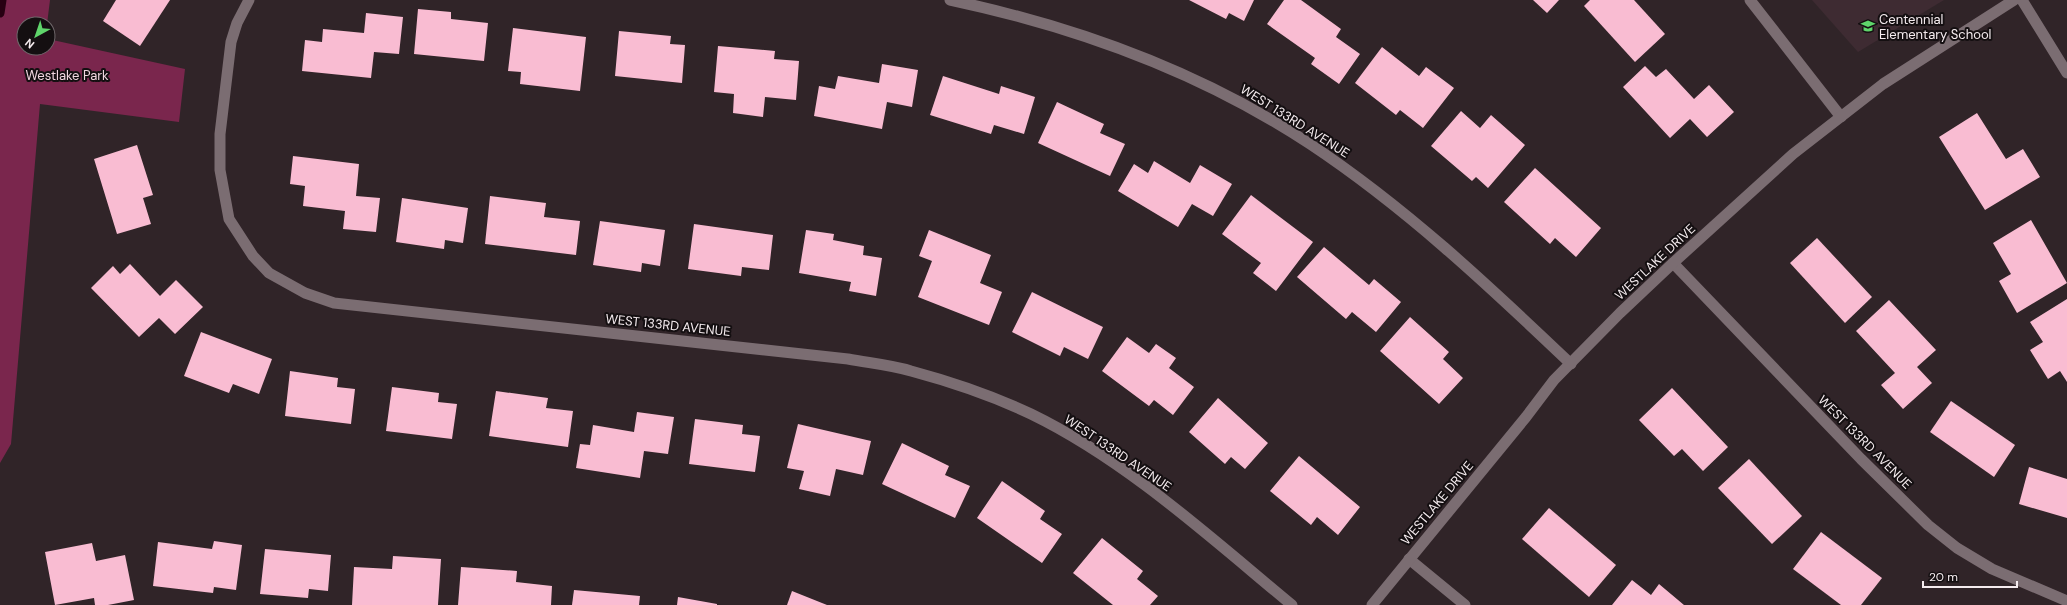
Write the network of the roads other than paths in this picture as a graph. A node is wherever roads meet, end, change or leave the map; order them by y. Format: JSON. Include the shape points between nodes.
{"nodes":[{"id":1,"x":249,"y":0,"type":"edge"},
{"id":2,"x":950,"y":0,"type":"edge"},
{"id":3,"x":1750,"y":0,"type":"edge"},
{"id":4,"x":2014,"y":0,"type":"edge"},
{"id":5,"x":2022,"y":0,"type":"edge"},
{"id":6,"x":2067,"y":73,"type":"edge"},
{"id":7,"x":1842,"y":117,"type":"junction"},
{"id":8,"x":1673,"y":264,"type":"junction"},
{"id":9,"x":1571,"y":364,"type":"junction"},
{"id":10,"x":1409,"y":559,"type":"junction"},
{"id":11,"x":2067,"y":601,"type":"edge"},
{"id":12,"x":1292,"y":605,"type":"edge"},
{"id":13,"x":1372,"y":605,"type":"edge"},
{"id":14,"x":1465,"y":605,"type":"edge"}],
"edges":[{"from":1,"to":12,"type":"street","name":"WEST 133RD AVENUE","via":[[231,42],[220,134],[220,170],[229,219],[253,256],[270,273],[305,293],[334,303],[848,359],[910,370],[982,394],[1031,414],[1078,440],[1144,484]]},
{"from":2,"to":9,"type":"street","name":"WEST 133RD AVENUE","via":[[1012,13],[1084,35],[1212,88],[1263,115],[1343,166],[1436,239]]},
{"from":3,"to":7,"type":"street"},
{"from":4,"to":7,"type":"street","name":"WESTLAKE DRIVE","via":[[1883,84]]},
{"from":5,"to":6,"type":"street"},
{"from":7,"to":8,"type":"street","name":"WESTLAKE DRIVE","via":[[1793,154]]},
{"from":8,"to":9,"type":"street","name":"WESTLAKE DRIVE"},
{"from":8,"to":11,"type":"street","name":"WEST 133RD AVENUE","via":[[1928,525],[1957,548],[1992,569]]},
{"from":9,"to":10,"type":"street","name":"WESTLAKE DRIVE","via":[[1554,380]]},
{"from":10,"to":13,"type":"street","name":"WESTLAKE DRIVE"},
{"from":10,"to":14,"type":"street"}]}
